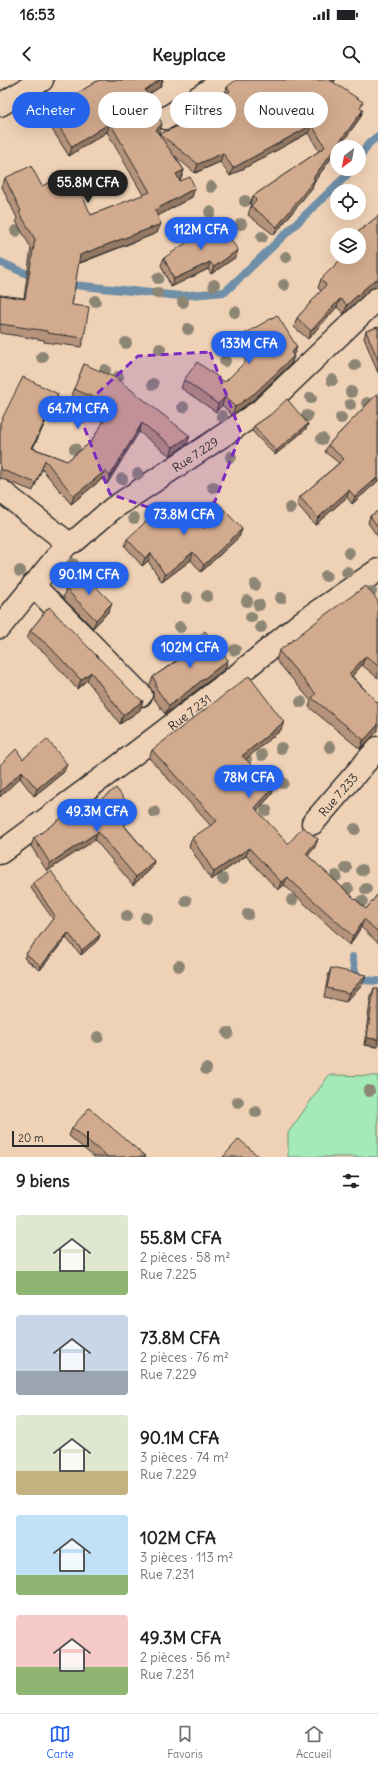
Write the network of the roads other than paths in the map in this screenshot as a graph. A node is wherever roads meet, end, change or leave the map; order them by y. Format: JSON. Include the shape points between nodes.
{"nodes":[{"id":1,"x":42,"y":80,"type":"edge"},
{"id":2,"x":225,"y":80,"type":"edge"},
{"id":3,"x":0,"y":105,"type":"edge"},
{"id":4,"x":166,"y":118,"type":"dead end"},
{"id":5,"x":378,"y":298,"type":"edge"},
{"id":6,"x":0,"y":490,"type":"edge"},
{"id":7,"x":68,"y":543,"type":"junction"},
{"id":8,"x":378,"y":570,"type":"edge"},
{"id":9,"x":33,"y":585,"type":"junction"},
{"id":10,"x":0,"y":627,"type":"edge"},
{"id":11,"x":141,"y":695,"type":"dead end"},
{"id":12,"x":378,"y":748,"type":"edge"},
{"id":13,"x":313,"y":823,"type":"dead end"},
{"id":14,"x":0,"y":853,"type":"edge"}],
"edges":[{"from":1,"to":3,"type":"street"},
{"from":2,"to":4,"type":"street"},
{"from":5,"to":7,"type":"street","name":"Rue 7.229","via":[[260,411],[112,509],[75,541]]},
{"from":6,"to":7,"type":"street"},
{"from":7,"to":9,"type":"street","name":"Rue 7.229"},
{"from":8,"to":14,"type":"street","name":"Rue 7.231","via":[[302,622],[235,677]]},
{"from":9,"to":10,"type":"street","name":"Rue 7.229"},
{"from":9,"to":11,"type":"street"},
{"from":12,"to":13,"type":"street","name":"Rue 7.233"}]}
